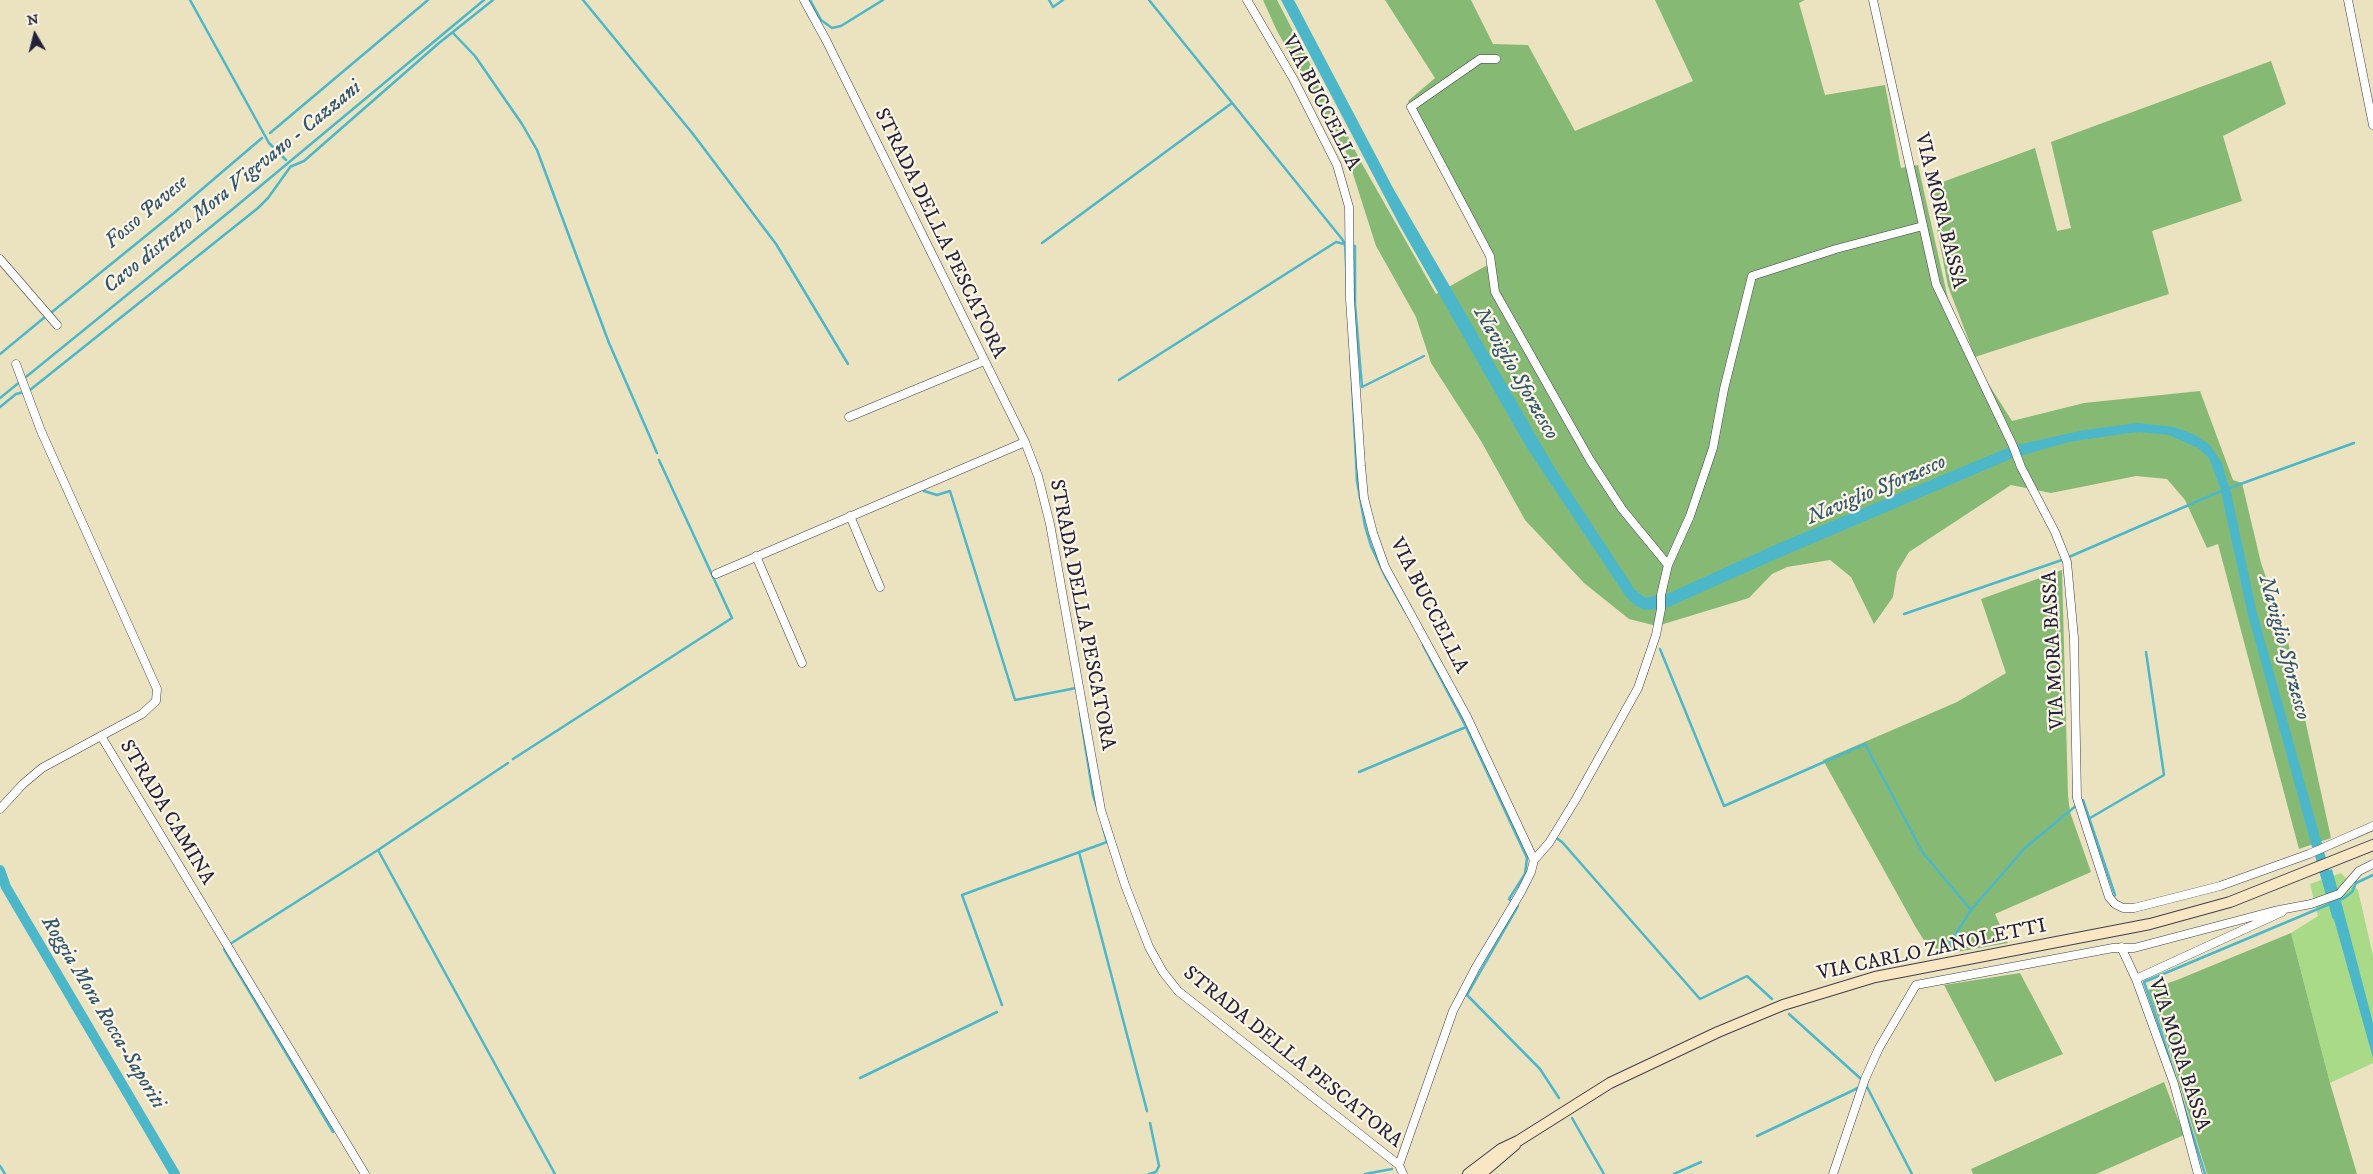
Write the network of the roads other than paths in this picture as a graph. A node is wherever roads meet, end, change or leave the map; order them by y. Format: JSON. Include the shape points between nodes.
{"nodes":[{"id":1,"x":804,"y":0,"type":"edge"},
{"id":2,"x":1247,"y":0,"type":"edge"},
{"id":3,"x":1873,"y":0,"type":"edge"},
{"id":4,"x":2348,"y":0,"type":"edge"},
{"id":5,"x":1496,"y":59,"type":"dead end"},
{"id":6,"x":2373,"y":125,"type":"edge"},
{"id":7,"x":1923,"y":226,"type":"junction"},
{"id":8,"x":0,"y":258,"type":"edge"},
{"id":9,"x":58,"y":325,"type":"dead end"},
{"id":10,"x":984,"y":361,"type":"junction"},
{"id":11,"x":16,"y":364,"type":"dead end"},
{"id":12,"x":849,"y":417,"type":"dead end"},
{"id":13,"x":1025,"y":442,"type":"junction"},
{"id":14,"x":850,"y":516,"type":"junction"},
{"id":15,"x":756,"y":556,"type":"junction"},
{"id":16,"x":1668,"y":565,"type":"junction"},
{"id":17,"x":716,"y":574,"type":"dead end"},
{"id":18,"x":880,"y":587,"type":"dead end"},
{"id":19,"x":802,"y":663,"type":"dead end"},
{"id":20,"x":101,"y":736,"type":"junction"},
{"id":21,"x":0,"y":809,"type":"edge"},
{"id":22,"x":2373,"y":826,"type":"edge"},
{"id":23,"x":2373,"y":845,"type":"edge"},
{"id":24,"x":1534,"y":860,"type":"junction"},
{"id":25,"x":2373,"y":864,"type":"edge"},
{"id":26,"x":2294,"y":907,"type":"junction"},
{"id":27,"x":2121,"y":947,"type":"junction"},
{"id":28,"x":2136,"y":979,"type":"junction"},
{"id":29,"x":1518,"y":1141,"type":"junction"},
{"id":30,"x":1398,"y":1165,"type":"junction"},
{"id":31,"x":365,"y":1174,"type":"edge"},
{"id":32,"x":1403,"y":1174,"type":"edge"},
{"id":33,"x":1468,"y":1174,"type":"edge"},
{"id":34,"x":1481,"y":1174,"type":"edge"},
{"id":35,"x":1833,"y":1174,"type":"edge"},
{"id":36,"x":2198,"y":1174,"type":"edge"}],
"edges":[{"from":1,"to":10,"type":"street","name":"STRADA DELLA PESCATORA"},
{"from":2,"to":24,"type":"street","name":"VIA BUCCELLA","via":[[1294,80],[1337,165],[1349,207],[1350,299],[1360,466],[1373,533],[1385,567],[1467,717]]},
{"from":3,"to":7,"type":"street","name":"VIA MORA BASSA"},
{"from":4,"to":6,"type":"street"},
{"from":5,"to":16,"type":"street","via":[[1480,59],[1411,107],[1490,256],[1495,292],[1590,460],[1622,509]]},
{"from":7,"to":16,"type":"street","via":[[1752,276],[1713,448],[1690,516]]},
{"from":7,"to":22,"type":"street","name":"VIA MORA BASSA","via":[[1936,284],[2065,557],[2074,638],[2079,803],[2115,904],[2134,908],[2220,886],[2309,854]]},
{"from":8,"to":9,"type":"street"},
{"from":10,"to":12,"type":"street"},
{"from":10,"to":13,"type":"street","name":"STRADA DELLA PESCATORA"},
{"from":11,"to":20,"type":"street","name":"STRADA CAMINA","via":[[41,431],[157,689],[156,700],[142,714]]},
{"from":13,"to":14,"type":"street"},
{"from":13,"to":30,"type":"street","name":"STRADA DELLA PESCATORA","via":[[1038,476],[1050,524],[1101,810],[1149,947],[1178,991]]},
{"from":14,"to":15,"type":"street"},
{"from":14,"to":18,"type":"street"},
{"from":15,"to":17,"type":"street"},
{"from":15,"to":19,"type":"street"},
{"from":16,"to":24,"type":"street","via":[[1656,636],[1638,688],[1576,799],[1549,843]]},
{"from":20,"to":21,"type":"street","via":[[42,768]]},
{"from":20,"to":31,"type":"street","name":"STRADA CAMINA"},
{"from":23,"to":29,"type":"main road","name":"VIA CARLO ZANOLETTI","via":[[2230,902],[2150,924],[1875,977],[1801,999],[1647,1064]]},
{"from":24,"to":30,"type":"street","via":[[1531,872],[1453,1011]]},
{"from":25,"to":26,"type":"street","via":[[2359,871],[2339,894]]},
{"from":26,"to":27,"type":"street","via":[[2134,948]]},
{"from":26,"to":28,"type":"street"},
{"from":27,"to":28,"type":"street","name":"VIA MORA BASSA"},
{"from":27,"to":35,"type":"street","via":[[1916,985],[1865,1079]]},
{"from":28,"to":36,"type":"street","name":"VIA MORA BASSA","via":[[2174,1084]]},
{"from":29,"to":33,"type":"main road","name":"VIA CARLO ZANOLETTI","via":[[1501,1149]]},
{"from":29,"to":34,"type":"main road","name":"VIA CARLO ZANOLETTI"},
{"from":30,"to":32,"type":"street"}]}
